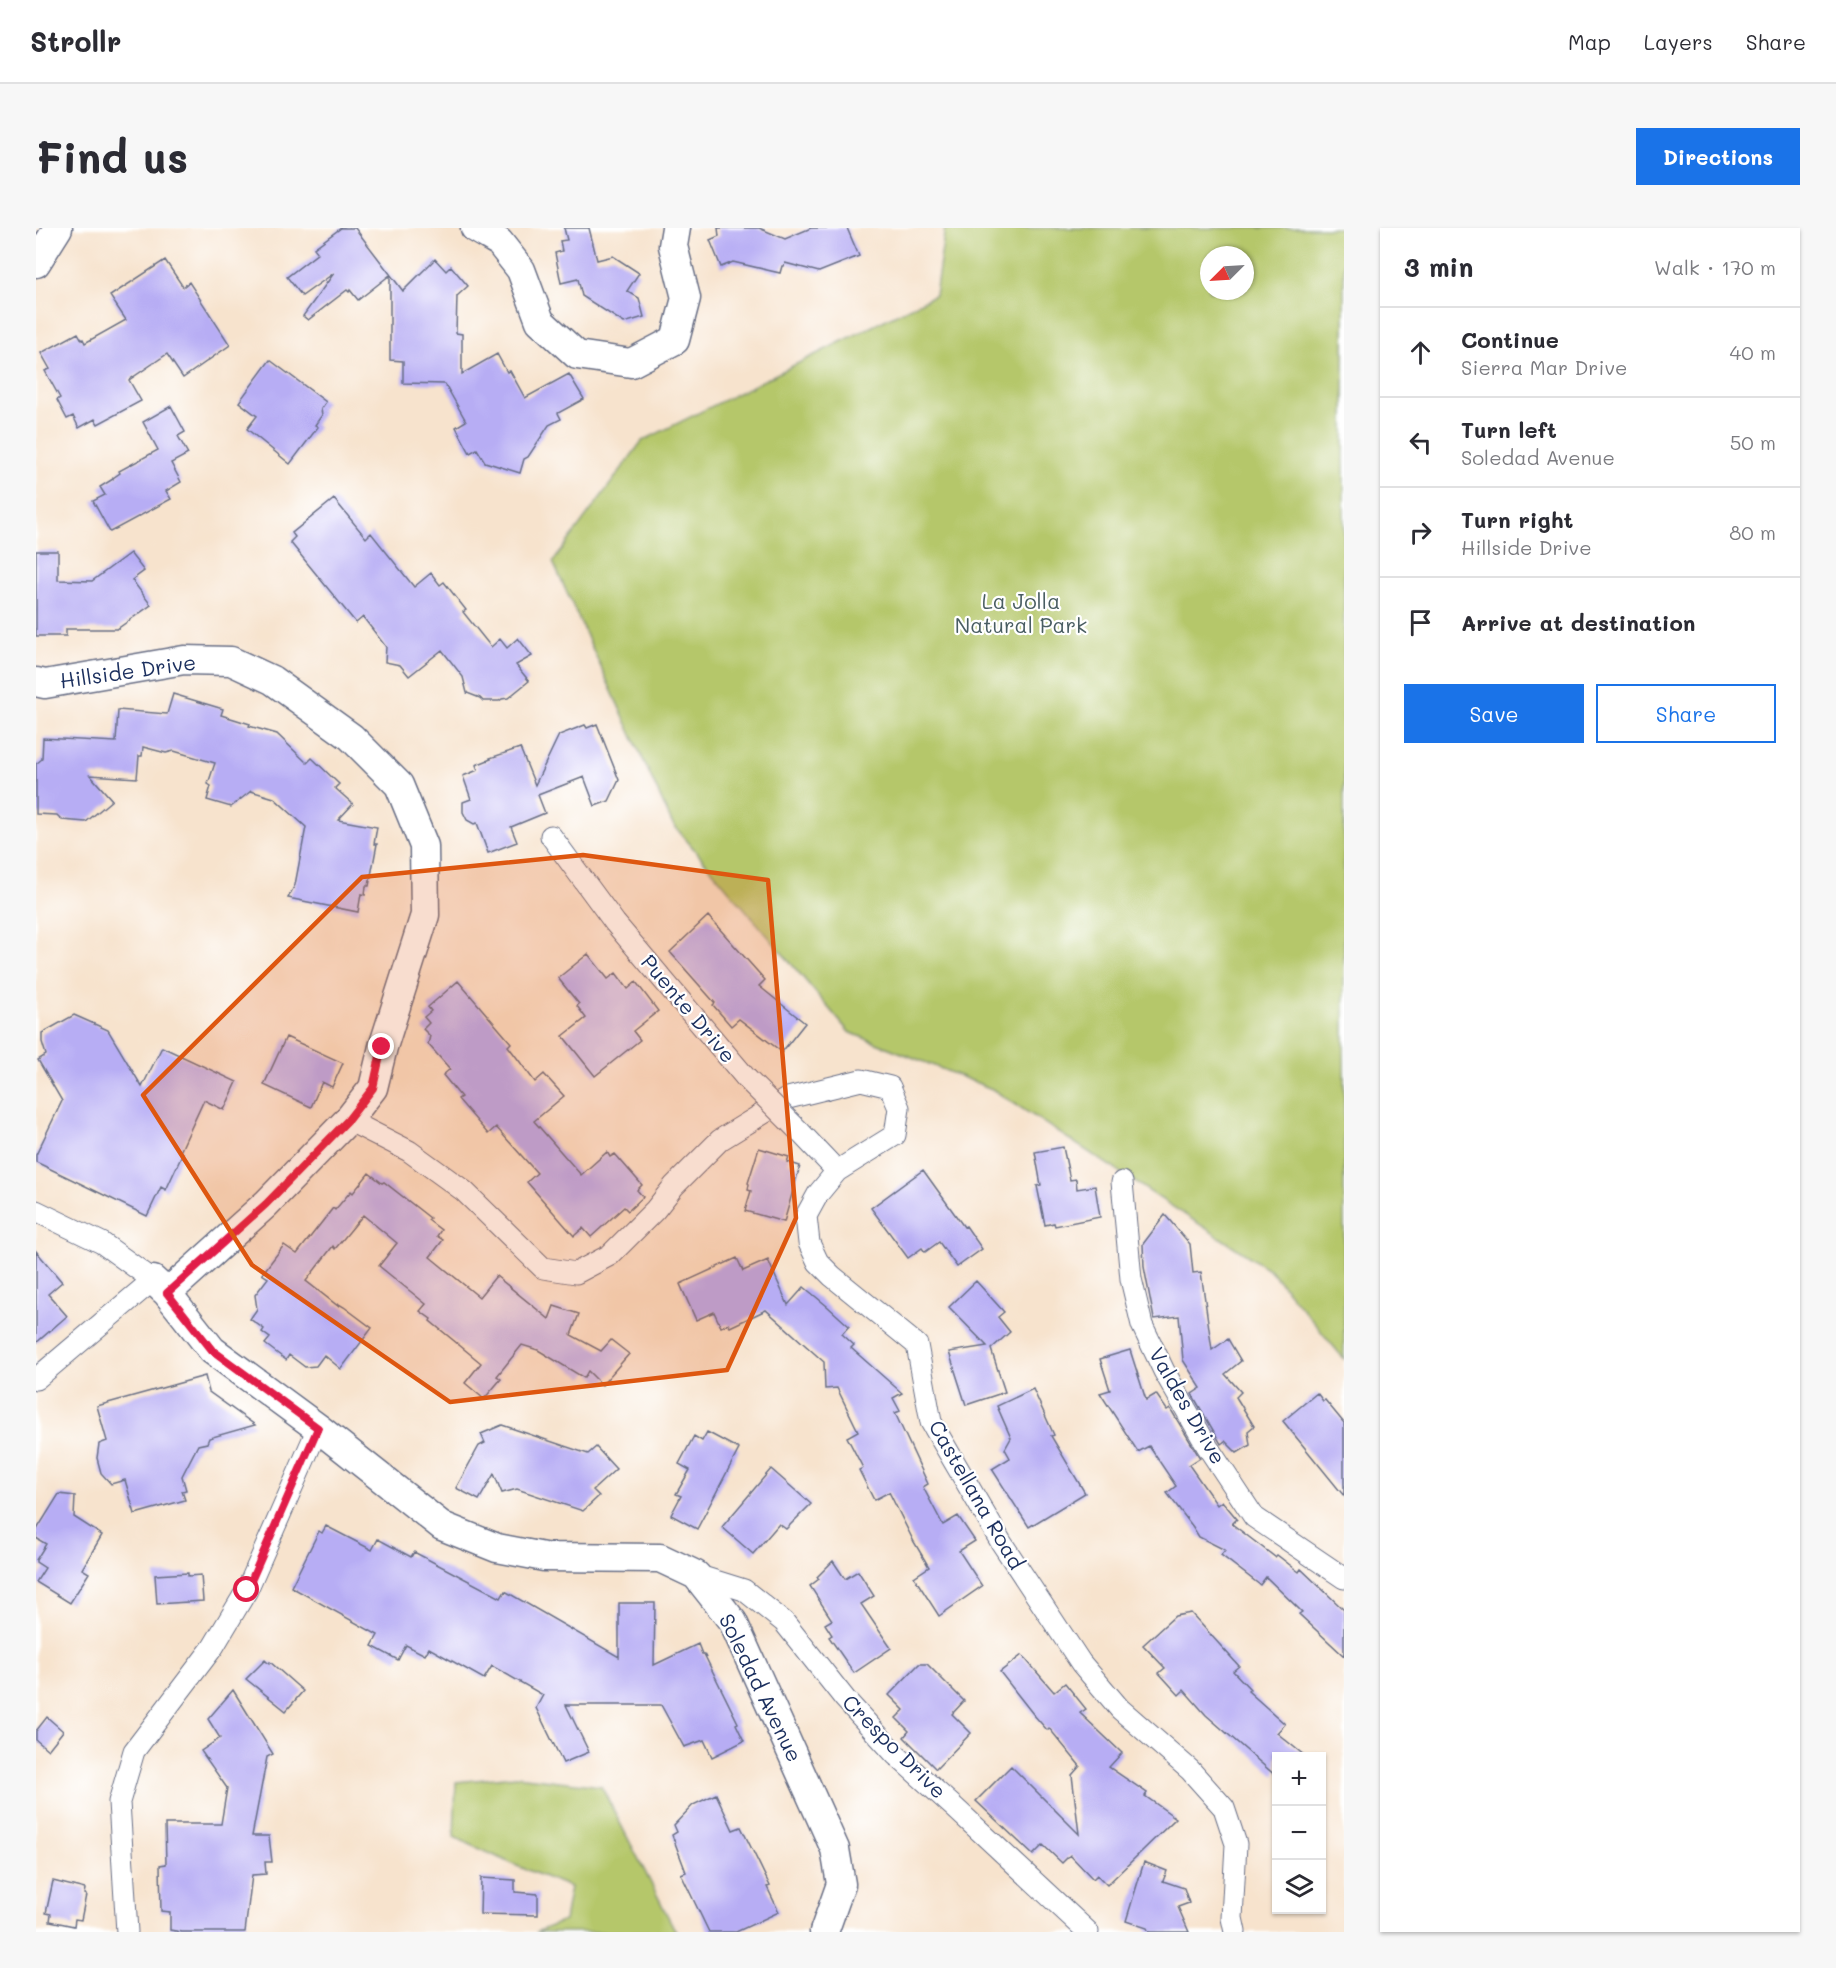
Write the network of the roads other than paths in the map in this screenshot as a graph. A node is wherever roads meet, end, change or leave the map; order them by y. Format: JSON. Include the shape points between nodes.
{"nodes":[{"id":1,"x":58,"y":228,"type":"edge"},
{"id":2,"x":475,"y":228,"type":"edge"},
{"id":3,"x":676,"y":228,"type":"edge"},
{"id":4,"x":36,"y":263,"type":"edge"},
{"id":5,"x":36,"y":682,"type":"edge"},
{"id":6,"x":552,"y":836,"type":"dead end"},
{"id":7,"x":348,"y":1120,"type":"junction"},
{"id":8,"x":837,"y":1171,"type":"junction"},
{"id":9,"x":1122,"y":1182,"type":"dead end"},
{"id":10,"x":36,"y":1211,"type":"edge"},
{"id":11,"x":160,"y":1287,"type":"junction"},
{"id":12,"x":36,"y":1379,"type":"edge"},
{"id":13,"x":318,"y":1428,"type":"junction"},
{"id":14,"x":696,"y":1575,"type":"junction"},
{"id":15,"x":1344,"y":1578,"type":"edge"},
{"id":16,"x":127,"y":1932,"type":"edge"},
{"id":17,"x":824,"y":1932,"type":"edge"},
{"id":18,"x":1088,"y":1932,"type":"edge"},
{"id":19,"x":1235,"y":1932,"type":"edge"}],
"edges":[{"from":1,"to":4,"type":"street"},
{"from":2,"to":3,"type":"street","via":[[499,242],[521,270],[540,321],[577,355],[631,363],[675,340],[686,297],[673,246]]},
{"from":5,"to":7,"type":"street","name":"Hillside Drive","via":[[45,684],[184,660],[231,661],[272,680],[351,737],[399,785],[424,846],[425,915],[382,1047],[373,1088]]},
{"from":6,"to":8,"type":"street","name":"Puente Drive","bridge":true,"via":[[615,923],[746,1078]]},
{"from":7,"to":8,"type":"street","name":"Castellana Road","via":[[410,1151],[464,1191],[543,1268],[576,1273],[610,1255],[720,1140],[788,1098],[861,1080],[890,1087],[899,1108],[896,1135]]},
{"from":7,"to":11,"type":"street","name":"Hillside Drive","via":[[266,1204]]},
{"from":8,"to":19,"type":"street","name":"Castellana Road","via":[[806,1216],[808,1243],[818,1262],[832,1276],[917,1346],[931,1422],[1001,1542],[1081,1664],[1120,1709],[1190,1770],[1224,1808],[1236,1844],[1232,1918]]},
{"from":9,"to":15,"type":"street","name":"Valdes Drive","via":[[1131,1279],[1142,1324],[1164,1371],[1254,1517]]},
{"from":10,"to":11,"type":"street","name":"Soledad Avenue","via":[[102,1242]]},
{"from":11,"to":12,"type":"street","name":"Hillside Drive"},
{"from":11,"to":13,"type":"street","name":"Soledad Avenue","via":[[212,1350]]},
{"from":13,"to":14,"type":"street","name":"Soledad Avenue","via":[[442,1526],[496,1548],[544,1557],[660,1558]]},
{"from":13,"to":16,"type":"street","via":[[247,1590],[213,1647],[134,1751],[119,1802]]},
{"from":14,"to":17,"type":"street","name":"Soledad Avenue","via":[[733,1622],[835,1849],[841,1884]]},
{"from":14,"to":18,"type":"street","name":"Crespo Drive","via":[[744,1590],[784,1622],[896,1755]]}]}
